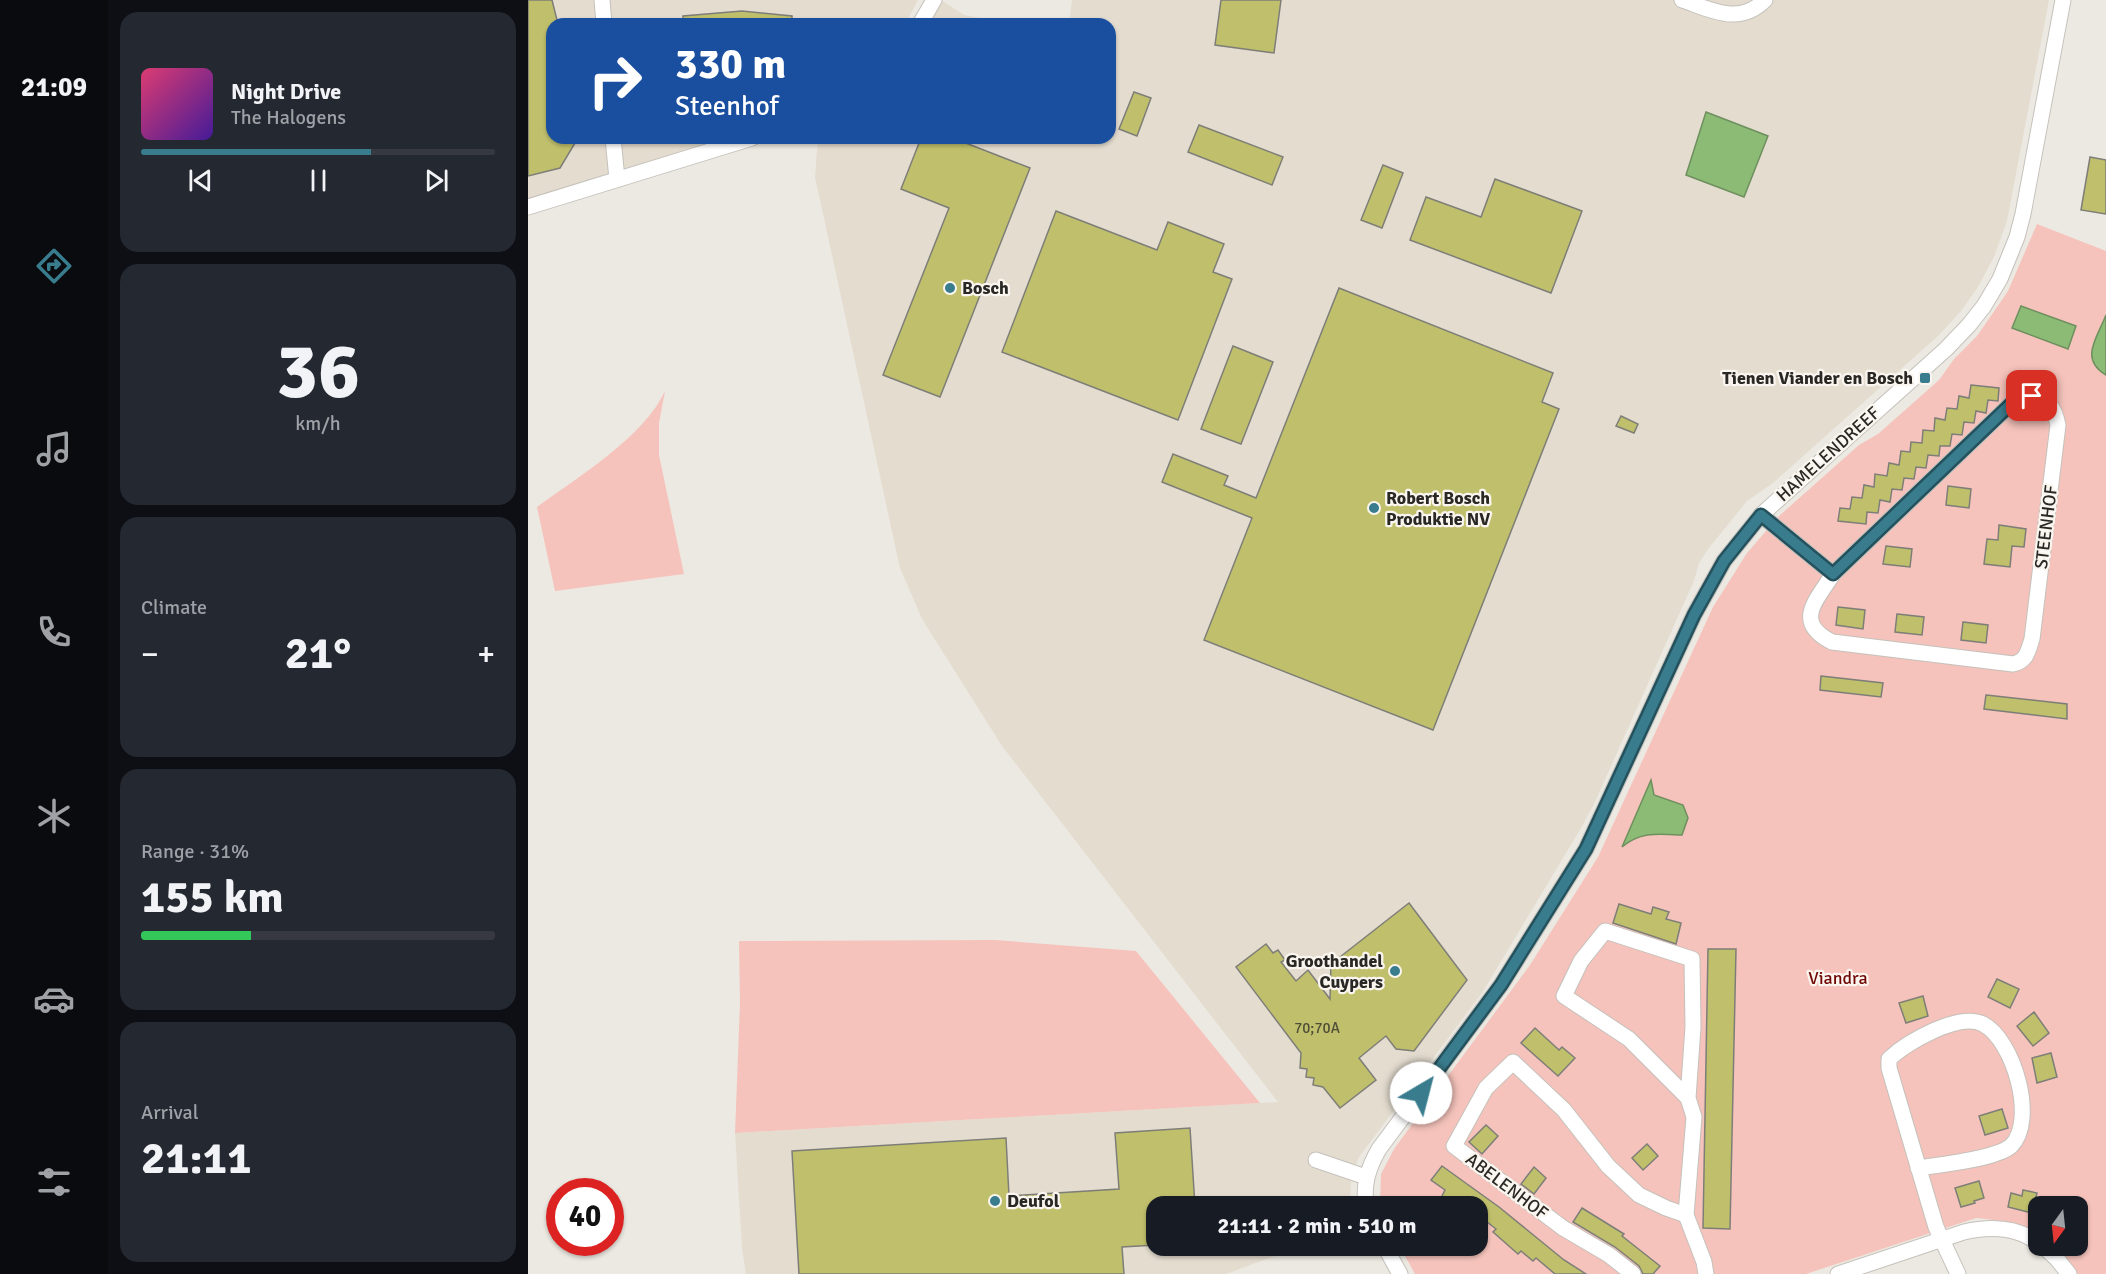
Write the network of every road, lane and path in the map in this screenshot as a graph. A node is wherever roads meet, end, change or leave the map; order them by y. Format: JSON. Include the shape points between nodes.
{"nodes":[{"id":1,"x":602,"y":0,"type":"edge"},
{"id":2,"x":934,"y":0,"type":"edge"},
{"id":3,"x":1682,"y":0,"type":"edge"},
{"id":4,"x":1765,"y":0,"type":"edge"},
{"id":5,"x":2062,"y":0,"type":"edge"},
{"id":6,"x":604,"y":18,"type":"edge"},
{"id":7,"x":924,"y":18,"type":"edge"},
{"id":8,"x":614,"y":144,"type":"edge"},
{"id":9,"x":732,"y":144,"type":"edge"},
{"id":10,"x":617,"y":179,"type":"junction"},
{"id":11,"x":528,"y":207,"type":"edge"},
{"id":12,"x":1761,"y":515,"type":"junction"},
{"id":13,"x":1833,"y":574,"type":"junction"},
{"id":14,"x":1688,"y":1098,"type":"junction"},
{"id":15,"x":1316,"y":1160,"type":"dead end"},
{"id":16,"x":1918,"y":1168,"type":"junction"},
{"id":17,"x":1366,"y":1177,"type":"junction"},
{"id":18,"x":1364,"y":1196,"type":"edge"},
{"id":19,"x":1686,"y":1215,"type":"junction"},
{"id":20,"x":2028,"y":1235,"type":"edge"},
{"id":21,"x":1944,"y":1240,"type":"junction"},
{"id":22,"x":1390,"y":1256,"type":"edge"},
{"id":23,"x":2055,"y":1256,"type":"edge"},
{"id":24,"x":1400,"y":1274,"type":"edge"},
{"id":25,"x":1633,"y":1274,"type":"edge"},
{"id":26,"x":1706,"y":1274,"type":"edge"},
{"id":27,"x":1838,"y":1274,"type":"edge"},
{"id":28,"x":1958,"y":1274,"type":"edge"},
{"id":29,"x":2069,"y":1274,"type":"edge"}],
"edges":[{"from":1,"to":6,"type":"street"},
{"from":2,"to":7,"type":"street"},
{"from":3,"to":4,"type":"street","via":[[1733,16],[1752,10]]},
{"from":5,"to":12,"type":"street","name":"HAMELENDREEF","via":[[2023,214],[2000,279],[1984,306],[1946,349]]},
{"from":8,"to":10,"type":"street"},
{"from":9,"to":10,"type":"street"},
{"from":10,"to":11,"type":"street"},
{"from":12,"to":13,"type":"street"},
{"from":12,"to":17,"type":"street","name":"HAMELENDREEF","via":[[1724,561],[1694,615],[1586,849],[1501,985],[1379,1149]]},
{"from":13,"to":13,"type":"street","name":"STEENHOF","via":[[2021,397],[2046,401],[2055,411],[2058,424],[2032,639],[2021,662],[1832,642],[1819,636],[1809,616]]},
{"from":14,"to":14,"type":"street","via":[[1629,1039],[1564,996],[1581,961],[1605,931],[1692,959]]},
{"from":14,"to":19,"type":"street","via":[[1694,1117]]},
{"from":15,"to":17,"type":"street"},
{"from":16,"to":16,"type":"street","via":[[1889,1059],[1900,1048],[1944,1027],[1970,1020],[1984,1024],[2007,1052],[2018,1081],[2023,1101],[2020,1135],[2010,1147],[1997,1153]]},
{"from":16,"to":21,"type":"street","via":[[1936,1227]]},
{"from":17,"to":18,"type":"street","name":"HAMELENDREEF"},
{"from":19,"to":25,"type":"street","name":"ABELENHOF","via":[[1639,1195],[1608,1166],[1564,1110],[1514,1062],[1486,1088],[1454,1146],[1563,1228]]},
{"from":19,"to":26,"type":"street"},
{"from":20,"to":21,"type":"street","via":[[1980,1228]]},
{"from":21,"to":27,"type":"street"},
{"from":21,"to":28,"type":"street"},
{"from":22,"to":24,"type":"street"},
{"from":23,"to":29,"type":"street"}]}
